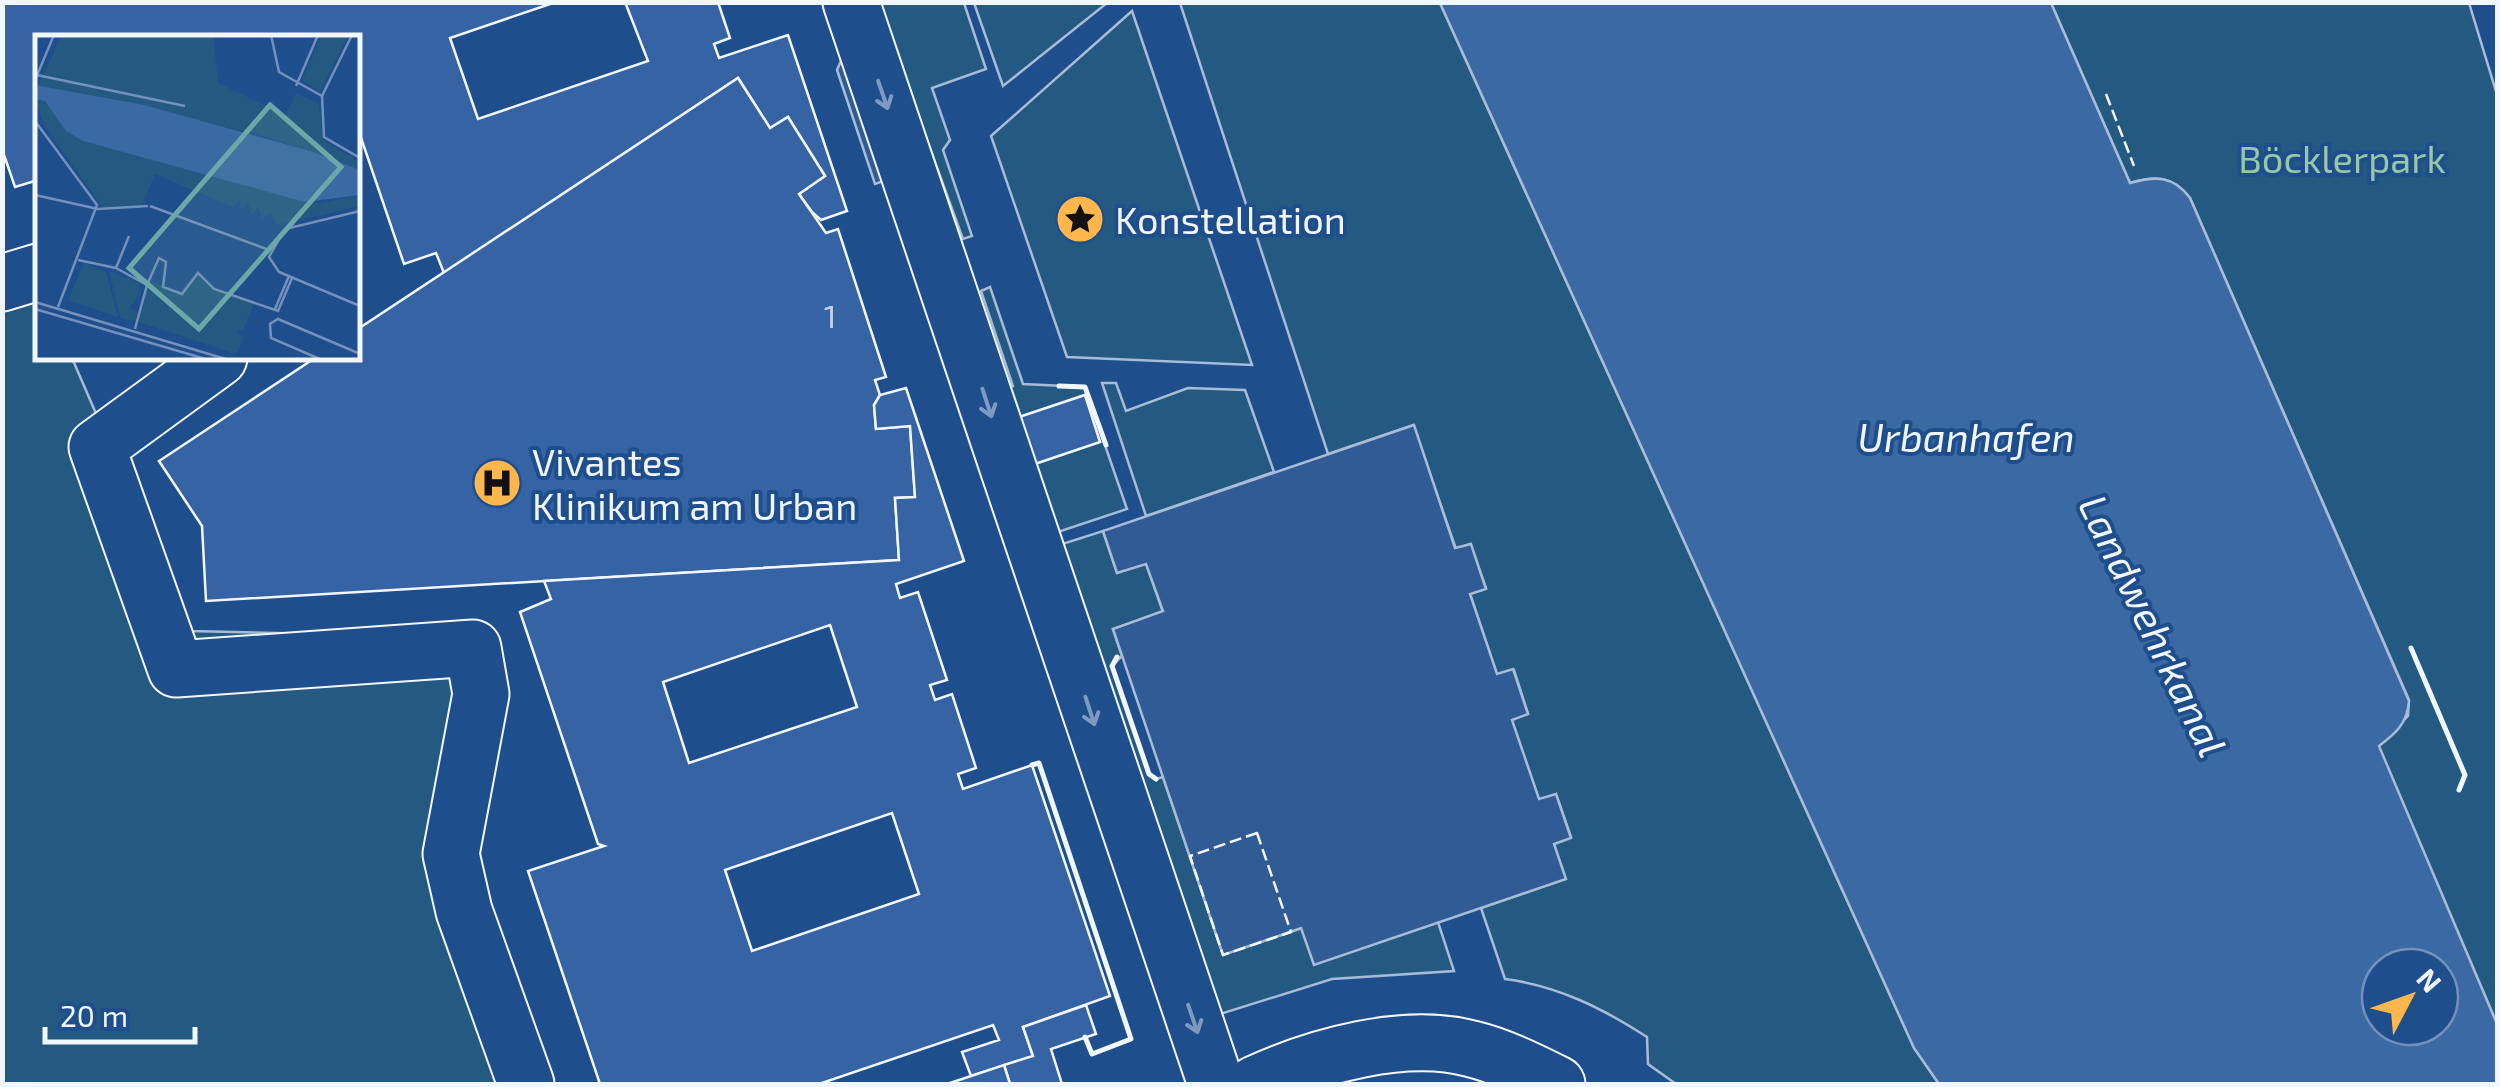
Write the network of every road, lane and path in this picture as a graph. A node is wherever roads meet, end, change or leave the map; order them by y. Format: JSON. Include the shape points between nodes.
{"nodes":[{"id":1,"x":851,"y":2,"type":"edge"},
{"id":2,"x":35,"y":273,"type":"edge"},
{"id":3,"x":2,"y":283,"type":"edge"},
{"id":4,"x":216,"y":360,"type":"edge"},
{"id":5,"x":1544,"y":1078,"type":"edge"},
{"id":6,"x":526,"y":1084,"type":"edge"},
{"id":7,"x":1216,"y":1084,"type":"edge"},
{"id":8,"x":1254,"y":1084,"type":"edge"}],
"edges":[{"from":1,"to":7,"type":"street","one_way":true},
{"from":2,"to":3,"type":"street"},
{"from":4,"to":6,"type":"street","via":[[97,447],[176,670],[473,648],[480,694],[451,854],[464,911]]},
{"from":5,"to":8,"type":"street","via":[[1472,1049],[1437,1044],[1328,1058]]}]}
